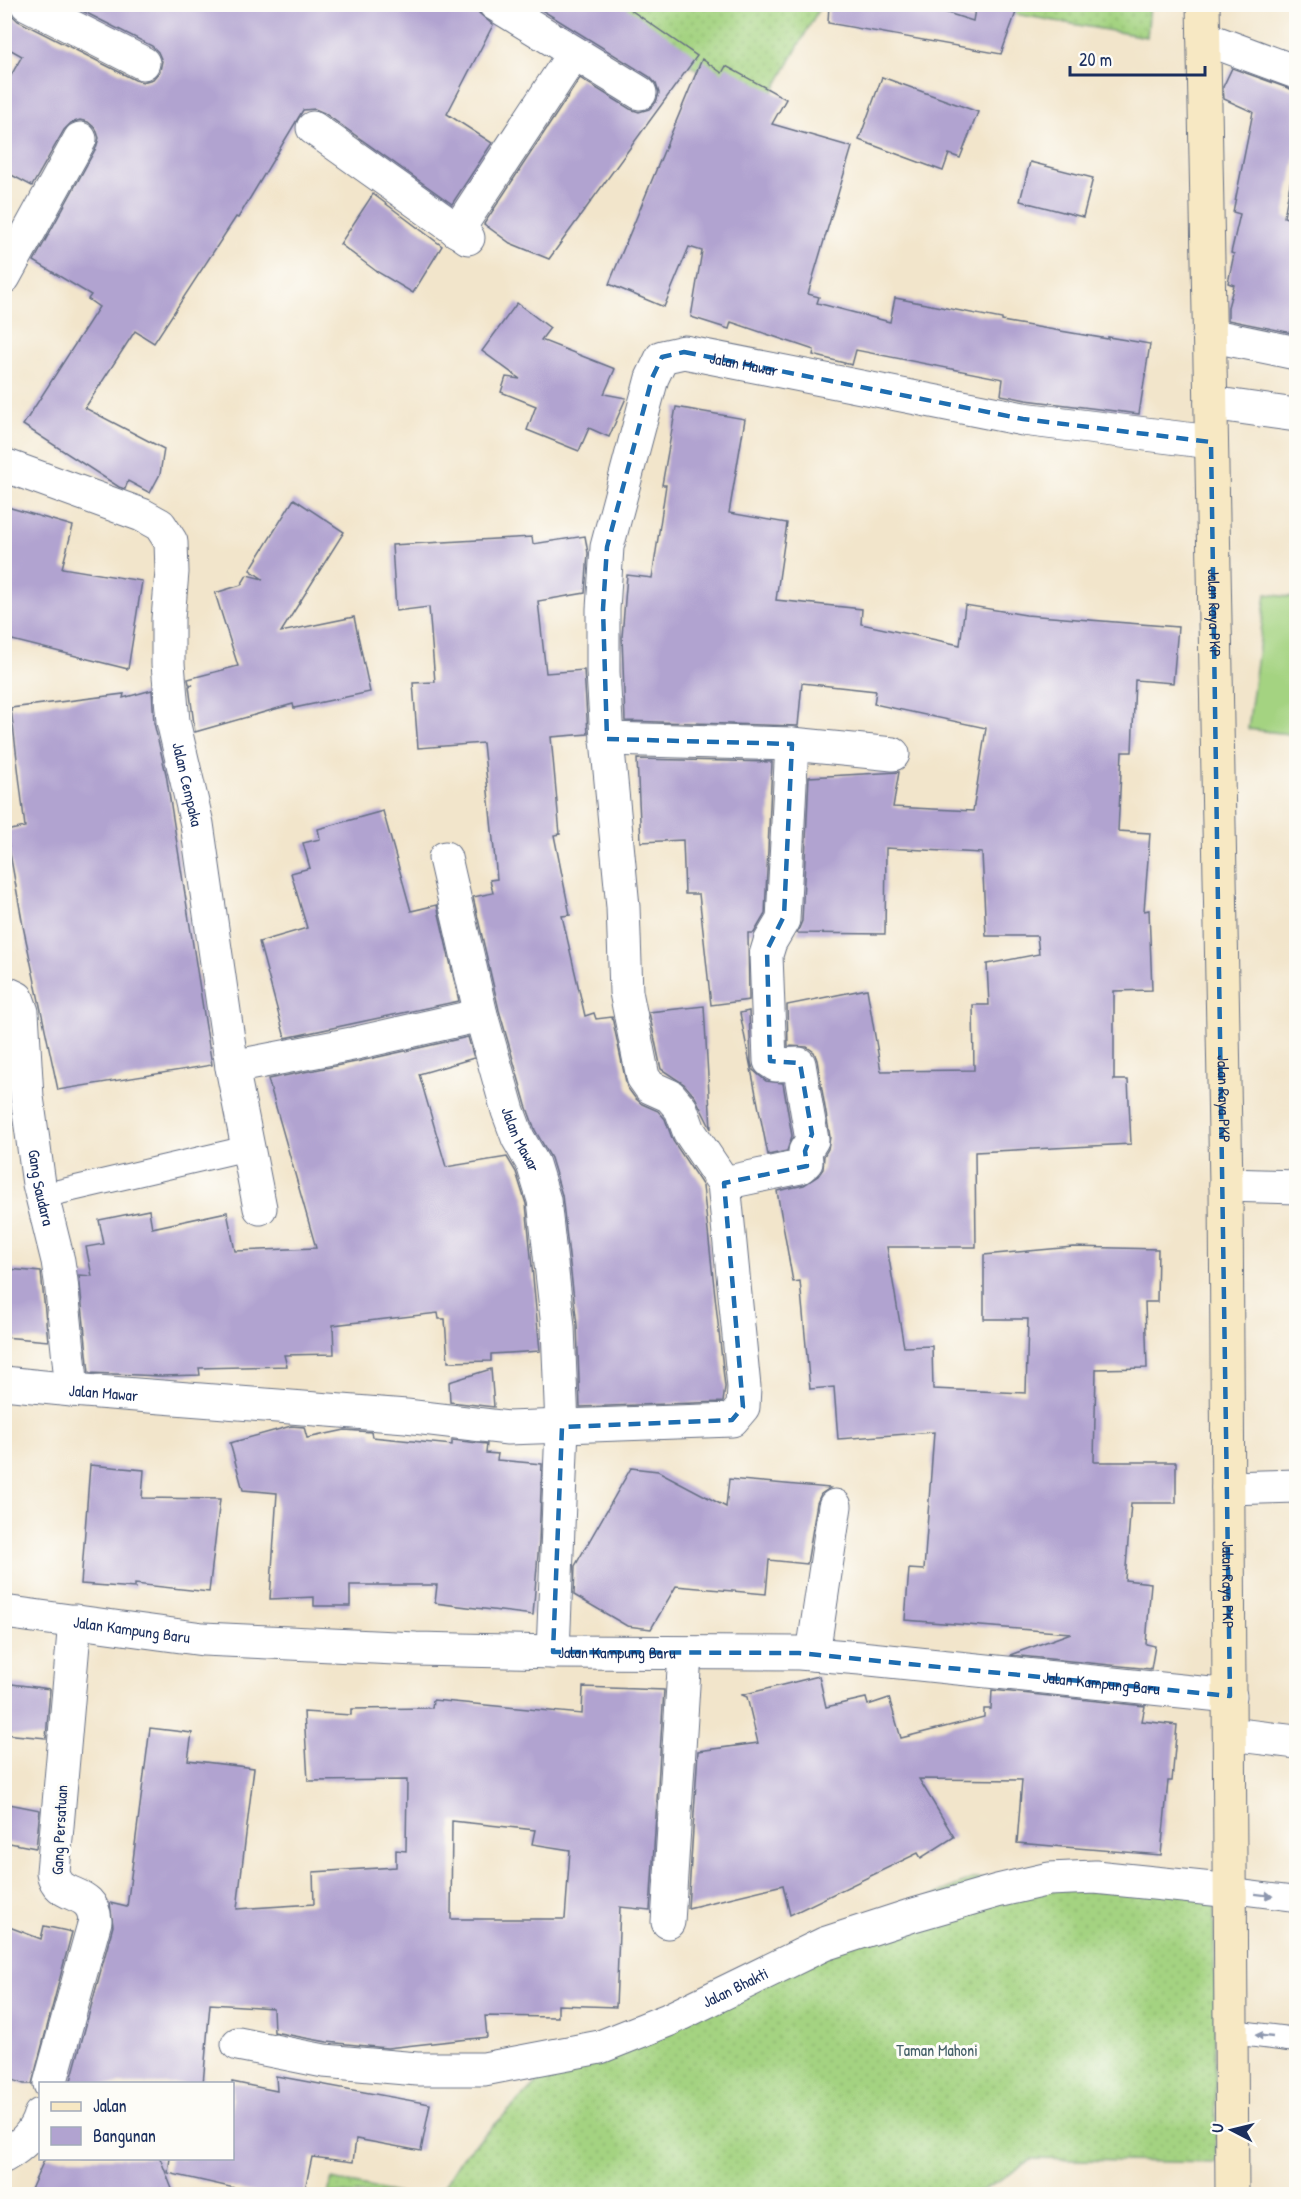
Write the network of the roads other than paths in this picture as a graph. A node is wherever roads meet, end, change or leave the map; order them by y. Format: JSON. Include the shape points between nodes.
{"nodes":[{"id":1,"x":27,"y":4,"type":"edge"},
{"id":2,"x":495,"y":4,"type":"edge"},
{"id":3,"x":1203,"y":4,"type":"edge"},
{"id":4,"x":1203,"y":38,"type":"junction"},
{"id":5,"x":574,"y":53,"type":"junction"},
{"id":6,"x":143,"y":63,"type":"dead end"},
{"id":7,"x":1296,"y":72,"type":"edge"},
{"id":8,"x":640,"y":93,"type":"dead end"},
{"id":9,"x":313,"y":128,"type":"dead end"},
{"id":10,"x":80,"y":139,"type":"dead end"},
{"id":11,"x":4,"y":277,"type":"edge"},
{"id":12,"x":1209,"y":335,"type":"junction"},
{"id":13,"x":1296,"y":353,"type":"edge"},
{"id":14,"x":1211,"y":403,"type":"junction"},
{"id":15,"x":1296,"y":415,"type":"edge"},
{"id":16,"x":1211,"y":442,"type":"junction"},
{"id":17,"x":4,"y":465,"type":"edge"},
{"id":18,"x":607,"y":739,"type":"junction"},
{"id":19,"x":792,"y":744,"type":"junction"},
{"id":20,"x":893,"y":754,"type":"dead end"},
{"id":21,"x":446,"y":858,"type":"dead end"},
{"id":22,"x":4,"y":992,"type":"edge"},
{"id":23,"x":481,"y":1015,"type":"junction"},
{"id":24,"x":232,"y":1067,"type":"junction"},
{"id":25,"x":248,"y":1148,"type":"junction"},
{"id":26,"x":724,"y":1183,"type":"junction"},
{"id":27,"x":1226,"y":1185,"type":"junction"},
{"id":28,"x":1296,"y":1187,"type":"edge"},
{"id":29,"x":42,"y":1196,"type":"junction"},
{"id":30,"x":260,"y":1208,"type":"dead end"},
{"id":31,"x":4,"y":1383,"type":"edge"},
{"id":32,"x":72,"y":1390,"type":"junction"},
{"id":33,"x":562,"y":1426,"type":"junction"},
{"id":34,"x":1296,"y":1486,"type":"edge"},
{"id":35,"x":1228,"y":1488,"type":"junction"},
{"id":36,"x":835,"y":1506,"type":"dead end"},
{"id":37,"x":4,"y":1612,"type":"edge"},
{"id":38,"x":75,"y":1621,"type":"junction"},
{"id":39,"x":553,"y":1653,"type":"junction"},
{"id":40,"x":685,"y":1654,"type":"junction"},
{"id":41,"x":813,"y":1654,"type":"junction"},
{"id":42,"x":1230,"y":1696,"type":"junction"},
{"id":43,"x":1230,"y":1734,"type":"junction"},
{"id":44,"x":1296,"y":1742,"type":"edge"},
{"id":45,"x":1232,"y":1891,"type":"junction"},
{"id":46,"x":1296,"y":1899,"type":"edge"},
{"id":47,"x":668,"y":1922,"type":"dead end"},
{"id":48,"x":1232,"y":2032,"type":"junction"},
{"id":49,"x":1296,"y":2040,"type":"edge"},
{"id":50,"x":238,"y":2044,"type":"dead end"},
{"id":51,"x":51,"y":2082,"type":"edge"},
{"id":52,"x":39,"y":2119,"type":"edge"},
{"id":53,"x":4,"y":2156,"type":"edge"},
{"id":54,"x":1232,"y":2194,"type":"edge"}],
"edges":[{"from":1,"to":6,"type":"street"},
{"from":2,"to":5,"type":"street"},
{"from":3,"to":4,"type":"street","name":"Jalan Raya PKP"},
{"from":4,"to":7,"type":"street"},
{"from":4,"to":12,"type":"street","name":"Jalan Raya PKP"},
{"from":5,"to":8,"type":"street"},
{"from":5,"to":9,"type":"street","via":[[462,235]]},
{"from":10,"to":11,"type":"street"},
{"from":12,"to":13,"type":"street"},
{"from":12,"to":14,"type":"street","name":"Jalan Raya PKP"},
{"from":14,"to":15,"type":"street"},
{"from":14,"to":16,"type":"street","name":"Jalan Raya PKP"},
{"from":16,"to":18,"type":"street","name":"Jalan Mawar","via":[[1023,419],[684,352],[662,357],[652,378],[607,547],[603,609]]},
{"from":16,"to":27,"type":"street","name":"Jalan Raya PKP"},
{"from":17,"to":24,"type":"street","name":"Jalan Cempaka","via":[[142,515],[160,525],[171,542],[168,664],[173,721],[197,824]]},
{"from":18,"to":19,"type":"street"},
{"from":18,"to":26,"type":"street","name":"Jalan Mawar","via":[[623,907],[626,992],[643,1077],[650,1087],[670,1096],[681,1109],[694,1140]]},
{"from":19,"to":20,"type":"street"},
{"from":19,"to":26,"type":"street","via":[[784,916],[766,954],[770,1061],[796,1063],[801,1068],[812,1140],[804,1151],[806,1162],[800,1167]]},
{"from":21,"to":23,"type":"street","name":"Jalan Mawar"},
{"from":22,"to":29,"type":"street","name":"Gang Saudara","via":[[17,998],[22,1012],[27,1097]]},
{"from":23,"to":24,"type":"street"},
{"from":23,"to":33,"type":"street","name":"Jalan Mawar","via":[[508,1111],[533,1164],[544,1200],[558,1327]]},
{"from":24,"to":25,"type":"street","name":"Jalan Cempaka"},
{"from":25,"to":29,"type":"lane"},
{"from":25,"to":30,"type":"street","name":"Jalan Cempaka"},
{"from":26,"to":33,"type":"street","name":"Jalan Mawar","via":[[742,1356],[743,1407],[732,1420]]},
{"from":27,"to":28,"type":"street"},
{"from":27,"to":35,"type":"street","name":"Jalan Raya PKP"},
{"from":29,"to":32,"type":"street","name":"Gang Saudara","via":[[58,1261]]},
{"from":31,"to":32,"type":"street","name":"Jalan Mawar"},
{"from":32,"to":33,"type":"street","name":"Jalan Mawar","via":[[406,1416],[508,1428]]},
{"from":33,"to":39,"type":"street","name":"Jalan Mawar"},
{"from":34,"to":35,"type":"street"},
{"from":35,"to":42,"type":"street","name":"Jalan Raya PKP"},
{"from":36,"to":41,"type":"street"},
{"from":37,"to":38,"type":"street","name":"Jalan Kampung Baru"},
{"from":38,"to":39,"type":"street","name":"Jalan Kampung Baru","via":[[203,1639]]},
{"from":38,"to":51,"type":"street","name":"Gang Persatuan","via":[[53,1872],[58,1886],[79,1895],[95,1909],[95,1922]]},
{"from":39,"to":40,"type":"street","name":"Jalan Kampung Baru"},
{"from":40,"to":41,"type":"street","name":"Jalan Kampung Baru"},
{"from":40,"to":47,"type":"street"},
{"from":41,"to":42,"type":"street","name":"Jalan Kampung Baru"},
{"from":42,"to":43,"type":"street","name":"Jalan Raya PKP"},
{"from":43,"to":44,"type":"street"},
{"from":43,"to":45,"type":"street","name":"Jalan Raya PKP"},
{"from":45,"to":46,"type":"lane","one_way":true},
{"from":45,"to":48,"type":"street","name":"Jalan Raya PKP"},
{"from":45,"to":50,"type":"street","name":"Jalan Bhakti","via":[[1095,1877],[1049,1879],[997,1891],[824,1944],[668,2020],[600,2047],[484,2069],[417,2069],[324,2061]]},
{"from":49,"to":48,"type":"lane","one_way":true},
{"from":48,"to":54,"type":"street","name":"Jalan Raya PKP"},
{"from":52,"to":53,"type":"street","via":[[19,2148]]}]}
